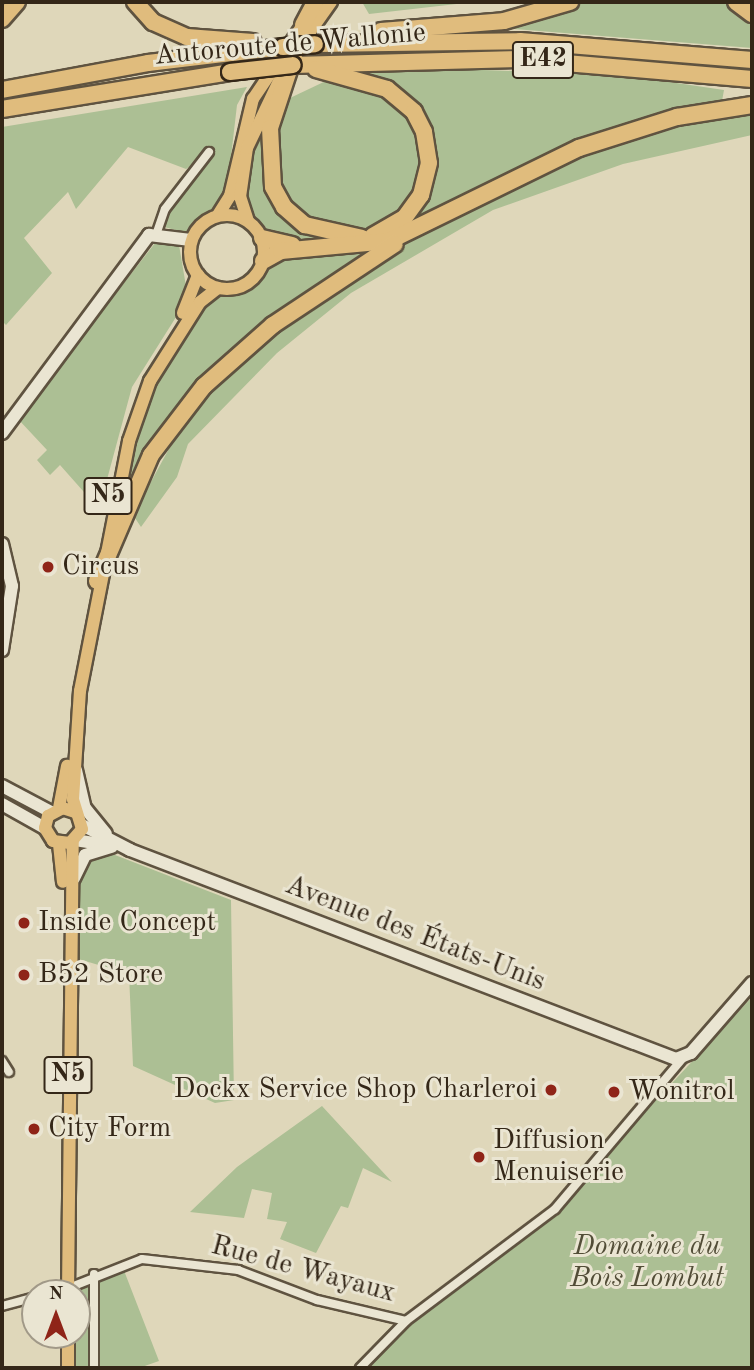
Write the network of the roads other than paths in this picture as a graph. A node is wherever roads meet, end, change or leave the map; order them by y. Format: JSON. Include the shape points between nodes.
{"nodes":[{"id":1,"x":17,"y":2,"type":"edge"},
{"id":2,"x":135,"y":2,"type":"edge"},
{"id":3,"x":318,"y":2,"type":"edge"},
{"id":4,"x":331,"y":2,"type":"edge"},
{"id":5,"x":570,"y":2,"type":"edge"},
{"id":6,"x":736,"y":2,"type":"edge"},
{"id":7,"x":752,"y":14,"type":"edge"},
{"id":8,"x":2,"y":19,"type":"edge"},
{"id":9,"x":303,"y":25,"type":"joint"},
{"id":10,"x":342,"y":42,"type":"junction"},
{"id":11,"x":244,"y":46,"type":"junction"},
{"id":12,"x":290,"y":55,"type":"junction"},
{"id":13,"x":752,"y":60,"type":"edge"},
{"id":14,"x":329,"y":66,"type":"junction"},
{"id":15,"x":752,"y":79,"type":"edge"},
{"id":16,"x":2,"y":90,"type":"edge"},
{"id":17,"x":752,"y":104,"type":"edge"},
{"id":18,"x":6,"y":110,"type":"edge"},
{"id":19,"x":209,"y":152,"type":"dead end"},
{"id":20,"x":218,"y":215,"type":"junction"},
{"id":21,"x":248,"y":221,"type":"junction"},
{"id":22,"x":425,"y":224,"type":"junction"},
{"id":23,"x":157,"y":232,"type":"junction"},
{"id":24,"x":262,"y":238,"type":"junction"},
{"id":25,"x":364,"y":238,"type":"junction"},
{"id":26,"x":191,"y":240,"type":"junction"},
{"id":27,"x":263,"y":261,"type":"junction"},
{"id":28,"x":198,"y":275,"type":"junction"},
{"id":29,"x":218,"y":288,"type":"junction"},
{"id":30,"x":2,"y":433,"type":"edge"},
{"id":31,"x":2,"y":544,"type":"edge"},
{"id":32,"x":97,"y":581,"type":"junction"},
{"id":33,"x":2,"y":650,"type":"edge"},
{"id":34,"x":75,"y":768,"type":"junction"},
{"id":35,"x":3,"y":799,"type":"edge"},
{"id":36,"x":55,"y":810,"type":"junction"},
{"id":37,"x":75,"y":812,"type":"junction"},
{"id":38,"x":82,"y":825,"type":"junction"},
{"id":39,"x":45,"y":828,"type":"junction"},
{"id":40,"x":74,"y":841,"type":"junction"},
{"id":41,"x":111,"y":843,"type":"junction"},
{"id":42,"x":59,"y":844,"type":"junction"},
{"id":43,"x":68,"y":899,"type":"junction"},
{"id":44,"x":752,"y":983,"type":"edge"},
{"id":45,"x":683,"y":1058,"type":"junction"},
{"id":46,"x":2,"y":1061,"type":"edge"},
{"id":47,"x":9,"y":1072,"type":"dead end"},
{"id":48,"x":94,"y":1273,"type":"junction"},
{"id":49,"x":68,"y":1279,"type":"edge"},
{"id":50,"x":84,"y":1279,"type":"edge"},
{"id":51,"x":21,"y":1300,"type":"edge"},
{"id":52,"x":2,"y":1306,"type":"edge"},
{"id":53,"x":406,"y":1321,"type":"junction"},
{"id":54,"x":68,"y":1349,"type":"edge"},
{"id":55,"x":68,"y":1368,"type":"edge"},
{"id":56,"x":94,"y":1368,"type":"edge"},
{"id":57,"x":360,"y":1368,"type":"edge"}],
"edges":[{"from":1,"to":8,"type":"highway"},
{"from":2,"to":11,"type":"highway","via":[[153,22],[178,34]]},
{"from":3,"to":9,"type":"highway"},
{"from":4,"to":12,"type":"main road"},
{"from":5,"to":10,"type":"highway","via":[[505,21],[377,32]]},
{"from":6,"to":7,"type":"highway"},
{"from":9,"to":20,"type":"main road","via":[[249,107],[230,196]]},
{"from":10,"to":12,"type":"highway","name":"Autoroute de Wallonie","number":"E42","bridge":true},
{"from":10,"to":13,"type":"highway","name":"Autoroute de Wallonie","number":"E42","via":[[520,41]]},
{"from":11,"to":12,"type":"highway"},
{"from":11,"to":16,"type":"highway","name":"Autoroute de Wallonie"},
{"from":12,"to":14,"type":"highway"},
{"from":12,"to":18,"type":"highway","name":"Autoroute de Wallonie","number":"E42","bridge":true,"via":[[230,72]]},
{"from":12,"to":21,"type":"main road","via":[[252,131],[240,197]]},
{"from":12,"to":25,"type":"highway","via":[[270,128],[273,187],[284,207],[305,225]]},
{"from":14,"to":15,"type":"highway","name":"Autoroute de Wallonie","number":"E42","via":[[519,59]]},
{"from":14,"to":25,"type":"highway","via":[[401,99],[428,146],[426,178],[412,208],[388,230]]},
{"from":17,"to":22,"type":"highway","via":[[677,117],[579,148]]},
{"from":19,"to":23,"type":"street","via":[[165,209]]},
{"from":20,"to":21,"type":"main road"},
{"from":20,"to":26,"type":"main road"},
{"from":21,"to":24,"type":"main road"},
{"from":22,"to":27,"type":"highway","via":[[381,243],[281,251]]},
{"from":22,"to":32,"type":"highway","via":[[273,325],[204,386],[151,455]]},
{"from":23,"to":26,"type":"street"},
{"from":23,"to":30,"type":"street"},
{"from":24,"to":25,"type":"highway","via":[[288,245]]},
{"from":24,"to":27,"type":"main road"},
{"from":26,"to":28,"type":"main road"},
{"from":27,"to":29,"type":"main road","number":"N5","via":[[246,284]]},
{"from":28,"to":29,"type":"main road"},
{"from":28,"to":36,"type":"main road","number":"N5","via":[[188,305],[136,391],[121,440],[90,581]]},
{"from":29,"to":32,"type":"main road","number":"N5","via":[[195,309],[144,393]]},
{"from":31,"to":33,"type":"street","via":[[12,586]]},
{"from":32,"to":34,"type":"main road","number":"N5"},
{"from":34,"to":37,"type":"main road","number":"N5"},
{"from":34,"to":41,"type":"street","via":[[89,815]]},
{"from":35,"to":36,"type":"street"},
{"from":35,"to":39,"type":"street"},
{"from":36,"to":37,"type":"main road"},
{"from":36,"to":39,"type":"main road","number":"N5"},
{"from":37,"to":38,"type":"main road","number":"N5"},
{"from":38,"to":40,"type":"main road","number":"N5"},
{"from":38,"to":41,"type":"street","name":"Avenue des États-Unis"},
{"from":39,"to":42,"type":"main road"},
{"from":40,"to":41,"type":"street","name":"Avenue des États-Unis"},
{"from":40,"to":42,"type":"main road"},
{"from":40,"to":43,"type":"main road","number":"N5"},
{"from":41,"to":43,"type":"street","via":[[85,855]]},
{"from":41,"to":45,"type":"street","name":"Avenue des États-Unis"},
{"from":42,"to":43,"type":"main road","number":"N5"},
{"from":43,"to":49,"type":"main road","number":"N5"},
{"from":44,"to":45,"type":"street"},
{"from":45,"to":53,"type":"street","via":[[555,1209],[492,1262]]},
{"from":46,"to":47,"type":"street"},
{"from":48,"to":50,"type":"street","name":"Rue de Wayaux"},
{"from":48,"to":53,"type":"street","name":"Rue de Wayaux","via":[[142,1259],[216,1266],[317,1300]]},
{"from":48,"to":56,"type":"street"},
{"from":51,"to":52,"type":"street"},
{"from":53,"to":57,"type":"street"},
{"from":54,"to":55,"type":"main road"}]}
